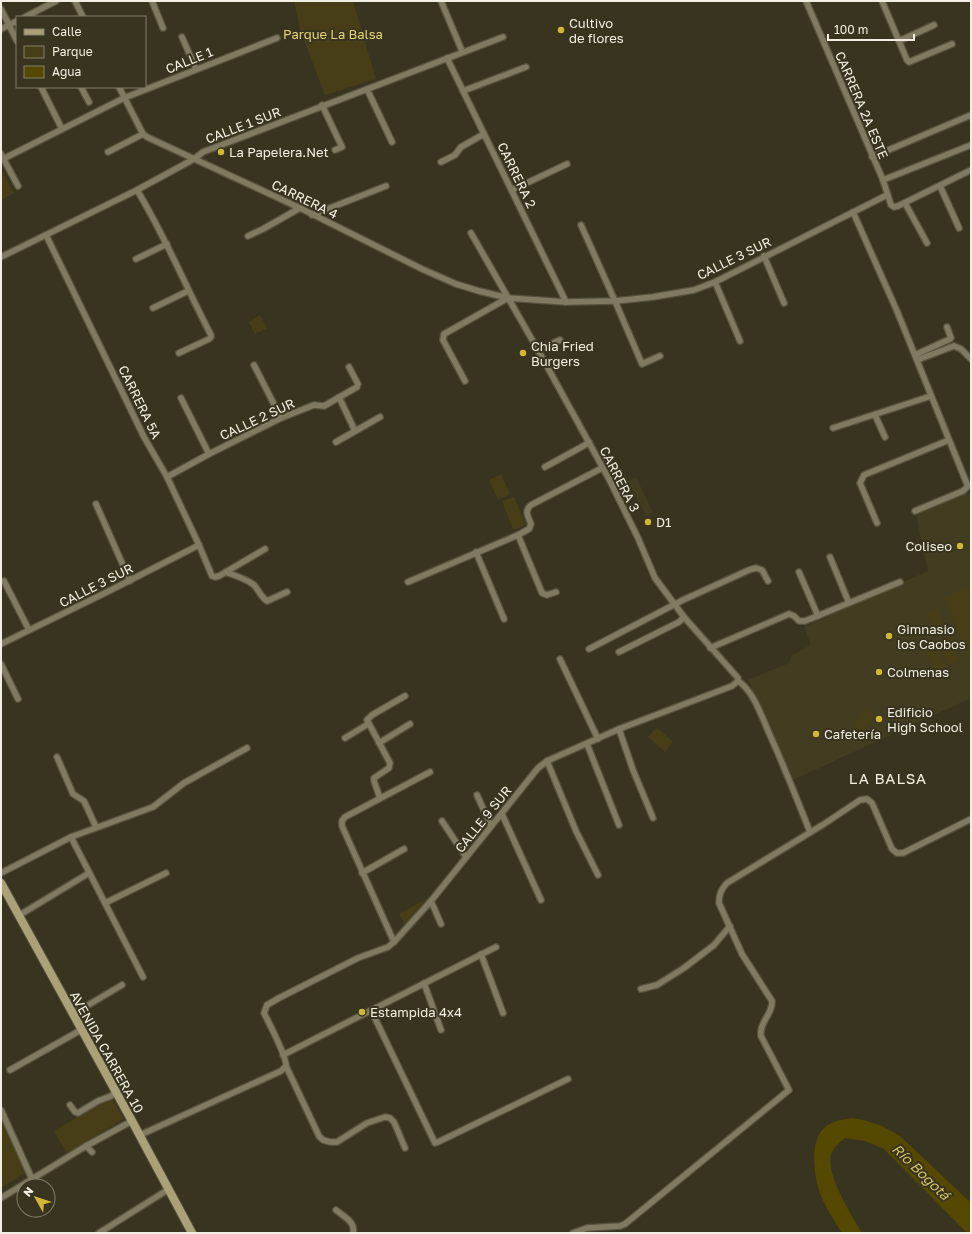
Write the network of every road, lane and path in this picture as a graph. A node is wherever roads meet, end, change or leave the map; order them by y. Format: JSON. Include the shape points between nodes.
{"nodes":[{"id":1,"x":56,"y":1,"type":"edge"},
{"id":2,"x":75,"y":1,"type":"edge"},
{"id":3,"x":152,"y":1,"type":"edge"},
{"id":4,"x":441,"y":1,"type":"edge"},
{"id":5,"x":808,"y":1,"type":"edge"},
{"id":6,"x":882,"y":1,"type":"edge"},
{"id":7,"x":1,"y":9,"type":"edge"},
{"id":8,"x":27,"y":16,"type":"edge"},
{"id":9,"x":82,"y":16,"type":"edge"},
{"id":10,"x":16,"y":22,"type":"edge"},
{"id":11,"x":9,"y":25,"type":"junction"},
{"id":12,"x":934,"y":25,"type":"dead end"},
{"id":13,"x":163,"y":28,"type":"dead end"},
{"id":14,"x":1,"y":29,"type":"edge"},
{"id":15,"x":182,"y":37,"type":"dead end"},
{"id":16,"x":503,"y":37,"type":"dead end"},
{"id":17,"x":277,"y":38,"type":"dead end"},
{"id":18,"x":16,"y":39,"type":"edge"},
{"id":19,"x":899,"y":40,"type":"junction"},
{"id":20,"x":952,"y":44,"type":"dead end"},
{"id":21,"x":462,"y":52,"type":"junction"},
{"id":22,"x":447,"y":58,"type":"junction"},
{"id":23,"x":526,"y":67,"type":"dead end"},
{"id":24,"x":196,"y":69,"type":"junction"},
{"id":25,"x":42,"y":88,"type":"edge"},
{"id":26,"x":82,"y":88,"type":"edge"},
{"id":27,"x":119,"y":88,"type":"edge"},
{"id":28,"x":367,"y":89,"type":"junction"},
{"id":29,"x":463,"y":91,"type":"junction"},
{"id":30,"x":124,"y":98,"type":"junction"},
{"id":31,"x":89,"y":102,"type":"dead end"},
{"id":32,"x":322,"y":105,"type":"junction"},
{"id":33,"x":971,"y":115,"type":"edge"},
{"id":34,"x":62,"y":129,"type":"junction"},
{"id":35,"x":142,"y":134,"type":"junction"},
{"id":36,"x":484,"y":134,"type":"junction"},
{"id":37,"x":392,"y":142,"type":"dead end"},
{"id":38,"x":971,"y":145,"type":"edge"},
{"id":39,"x":336,"y":150,"type":"dead end"},
{"id":40,"x":108,"y":152,"type":"dead end"},
{"id":41,"x":2,"y":156,"type":"edge"},
{"id":42,"x":872,"y":157,"type":"junction"},
{"id":43,"x":194,"y":159,"type":"junction"},
{"id":44,"x":441,"y":162,"type":"dead end"},
{"id":45,"x":567,"y":164,"type":"dead end"},
{"id":46,"x":971,"y":170,"type":"edge"},
{"id":47,"x":883,"y":180,"type":"junction"},
{"id":48,"x":18,"y":186,"type":"dead end"},
{"id":49,"x":386,"y":186,"type":"dead end"},
{"id":50,"x":940,"y":186,"type":"junction"},
{"id":51,"x":137,"y":190,"type":"junction"},
{"id":52,"x":512,"y":190,"type":"junction"},
{"id":53,"x":888,"y":195,"type":"junction"},
{"id":54,"x":905,"y":203,"type":"junction"},
{"id":55,"x":300,"y":208,"type":"junction"},
{"id":56,"x":853,"y":212,"type":"junction"},
{"id":57,"x":312,"y":215,"type":"junction"},
{"id":58,"x":581,"y":225,"type":"dead end"},
{"id":59,"x":959,"y":228,"type":"dead end"},
{"id":60,"x":471,"y":233,"type":"dead end"},
{"id":61,"x":46,"y":235,"type":"junction"},
{"id":62,"x":248,"y":236,"type":"dead end"},
{"id":63,"x":927,"y":242,"type":"dead end"},
{"id":64,"x":167,"y":244,"type":"junction"},
{"id":65,"x":764,"y":256,"type":"junction"},
{"id":66,"x":1,"y":257,"type":"edge"},
{"id":67,"x":136,"y":260,"type":"dead end"},
{"id":68,"x":715,"y":282,"type":"junction"},
{"id":69,"x":188,"y":291,"type":"junction"},
{"id":70,"x":508,"y":298,"type":"junction"},
{"id":71,"x":615,"y":301,"type":"junction"},
{"id":72,"x":566,"y":302,"type":"junction"},
{"id":73,"x":784,"y":303,"type":"dead end"},
{"id":74,"x":153,"y":308,"type":"dead end"},
{"id":75,"x":947,"y":327,"type":"dead end"},
{"id":76,"x":560,"y":340,"type":"dead end"},
{"id":77,"x":740,"y":341,"type":"dead end"},
{"id":78,"x":538,"y":350,"type":"junction"},
{"id":79,"x":179,"y":353,"type":"dead end"},
{"id":80,"x":660,"y":356,"type":"dead end"},
{"id":81,"x":916,"y":357,"type":"junction"},
{"id":82,"x":971,"y":359,"type":"edge"},
{"id":83,"x":254,"y":364,"type":"dead end"},
{"id":84,"x":349,"y":368,"type":"dead end"},
{"id":85,"x":465,"y":381,"type":"dead end"},
{"id":86,"x":931,"y":396,"type":"junction"},
{"id":87,"x":339,"y":397,"type":"junction"},
{"id":88,"x":181,"y":398,"type":"dead end"},
{"id":89,"x":875,"y":415,"type":"junction"},
{"id":90,"x":380,"y":417,"type":"dead end"},
{"id":91,"x":281,"y":418,"type":"junction"},
{"id":92,"x":833,"y":428,"type":"dead end"},
{"id":93,"x":355,"y":431,"type":"junction"},
{"id":94,"x":885,"y":437,"type":"dead end"},
{"id":95,"x":949,"y":440,"type":"junction"},
{"id":96,"x":336,"y":442,"type":"dead end"},
{"id":97,"x":589,"y":442,"type":"junction"},
{"id":98,"x":209,"y":454,"type":"junction"},
{"id":99,"x":546,"y":467,"type":"dead end"},
{"id":100,"x":602,"y":468,"type":"junction"},
{"id":101,"x":167,"y":477,"type":"junction"},
{"id":102,"x":96,"y":504,"type":"dead end"},
{"id":103,"x":916,"y":511,"type":"dead end"},
{"id":104,"x":877,"y":523,"type":"dead end"},
{"id":105,"x":518,"y":535,"type":"junction"},
{"id":106,"x":199,"y":545,"type":"junction"},
{"id":107,"x":265,"y":549,"type":"dead end"},
{"id":108,"x":476,"y":552,"type":"junction"},
{"id":109,"x":830,"y":557,"type":"dead end"},
{"id":110,"x":226,"y":572,"type":"junction"},
{"id":111,"x":799,"y":572,"type":"dead end"},
{"id":112,"x":130,"y":580,"type":"junction"},
{"id":113,"x":4,"y":581,"type":"dead end"},
{"id":114,"x":768,"y":581,"type":"dead end"},
{"id":115,"x":408,"y":582,"type":"dead end"},
{"id":116,"x":900,"y":582,"type":"dead end"},
{"id":117,"x":287,"y":592,"type":"dead end"},
{"id":118,"x":556,"y":592,"type":"dead end"},
{"id":119,"x":849,"y":603,"type":"junction"},
{"id":120,"x":674,"y":604,"type":"junction"},
{"id":121,"x":818,"y":616,"type":"junction"},
{"id":122,"x":684,"y":617,"type":"junction"},
{"id":123,"x":504,"y":619,"type":"dead end"},
{"id":124,"x":29,"y":630,"type":"junction"},
{"id":125,"x":1,"y":644,"type":"edge"},
{"id":126,"x":710,"y":648,"type":"junction"},
{"id":127,"x":589,"y":649,"type":"dead end"},
{"id":128,"x":620,"y":652,"type":"dead end"},
{"id":129,"x":560,"y":659,"type":"dead end"},
{"id":130,"x":1,"y":664,"type":"edge"},
{"id":131,"x":738,"y":681,"type":"junction"},
{"id":132,"x":405,"y":696,"type":"dead end"},
{"id":133,"x":18,"y":699,"type":"dead end"},
{"id":134,"x":368,"y":724,"type":"junction"},
{"id":135,"x":410,"y":724,"type":"dead end"},
{"id":136,"x":619,"y":729,"type":"junction"},
{"id":137,"x":345,"y":738,"type":"dead end"},
{"id":138,"x":598,"y":739,"type":"junction"},
{"id":139,"x":379,"y":743,"type":"junction"},
{"id":140,"x":587,"y":744,"type":"junction"},
{"id":141,"x":247,"y":748,"type":"dead end"},
{"id":142,"x":57,"y":757,"type":"dead end"},
{"id":143,"x":547,"y":761,"type":"junction"},
{"id":144,"x":430,"y":772,"type":"dead end"},
{"id":145,"x":477,"y":795,"type":"dead end"},
{"id":146,"x":380,"y":798,"type":"junction"},
{"id":147,"x":502,"y":814,"type":"junction"},
{"id":148,"x":653,"y":818,"type":"dead end"},
{"id":149,"x":971,"y":819,"type":"edge"},
{"id":150,"x":442,"y":822,"type":"dead end"},
{"id":151,"x":619,"y":825,"type":"dead end"},
{"id":152,"x":491,"y":826,"type":"junction"},
{"id":153,"x":96,"y":827,"type":"junction"},
{"id":154,"x":810,"y":832,"type":"junction"},
{"id":155,"x":72,"y":837,"type":"junction"},
{"id":156,"x":404,"y":849,"type":"dead end"},
{"id":157,"x":466,"y":857,"type":"junction"},
{"id":158,"x":1,"y":873,"type":"edge"},
{"id":159,"x":89,"y":873,"type":"junction"},
{"id":160,"x":166,"y":873,"type":"dead end"},
{"id":161,"x":362,"y":873,"type":"junction"},
{"id":162,"x":598,"y":875,"type":"dead end"},
{"id":163,"x":1,"y":883,"type":"edge"},
{"id":164,"x":541,"y":900,"type":"dead end"},
{"id":165,"x":431,"y":901,"type":"junction"},
{"id":166,"x":105,"y":903,"type":"junction"},
{"id":167,"x":18,"y":916,"type":"junction"},
{"id":168,"x":441,"y":924,"type":"dead end"},
{"id":169,"x":730,"y":926,"type":"junction"},
{"id":170,"x":394,"y":942,"type":"junction"},
{"id":171,"x":496,"y":947,"type":"dead end"},
{"id":172,"x":481,"y":954,"type":"junction"},
{"id":173,"x":143,"y":977,"type":"dead end"},
{"id":174,"x":424,"y":983,"type":"junction"},
{"id":175,"x":122,"y":985,"type":"dead end"},
{"id":176,"x":641,"y":989,"type":"dead end"},
{"id":177,"x":371,"y":1010,"type":"junction"},
{"id":178,"x":503,"y":1013,"type":"dead end"},
{"id":179,"x":73,"y":1014,"type":"junction"},
{"id":180,"x":81,"y":1030,"type":"junction"},
{"id":181,"x":441,"y":1030,"type":"dead end"},
{"id":182,"x":283,"y":1055,"type":"junction"},
{"id":183,"x":286,"y":1066,"type":"junction"},
{"id":184,"x":10,"y":1070,"type":"dead end"},
{"id":185,"x":568,"y":1079,"type":"dead end"},
{"id":186,"x":116,"y":1092,"type":"junction"},
{"id":187,"x":70,"y":1105,"type":"dead end"},
{"id":188,"x":1,"y":1110,"type":"edge"},
{"id":189,"x":132,"y":1121,"type":"junction"},
{"id":190,"x":140,"y":1135,"type":"junction"},
{"id":191,"x":86,"y":1146,"type":"junction"},
{"id":192,"x":405,"y":1148,"type":"dead end"},
{"id":193,"x":92,"y":1152,"type":"dead end"},
{"id":194,"x":32,"y":1178,"type":"edge"},
{"id":195,"x":34,"y":1178,"type":"edge"},
{"id":196,"x":16,"y":1189,"type":"edge"},
{"id":197,"x":168,"y":1189,"type":"junction"},
{"id":198,"x":1,"y":1198,"type":"edge"},
{"id":199,"x":336,"y":1210,"type":"dead end"},
{"id":200,"x":98,"y":1233,"type":"edge"},
{"id":201,"x":192,"y":1233,"type":"edge"},
{"id":202,"x":354,"y":1233,"type":"edge"},
{"id":203,"x":573,"y":1233,"type":"edge"}],
"edges":[{"from":1,"to":8,"type":"street"},
{"from":2,"to":9,"type":"street"},
{"from":3,"to":13,"type":"street"},
{"from":4,"to":21,"type":"street"},
{"from":5,"to":42,"type":"street","name":"CARRERA 2A ESTE"},
{"from":6,"to":19,"type":"street"},
{"from":7,"to":11,"type":"street"},
{"from":10,"to":11,"type":"street"},
{"from":11,"to":14,"type":"street"},
{"from":11,"to":18,"type":"street"},
{"from":12,"to":19,"type":"street"},
{"from":15,"to":24,"type":"street"},
{"from":16,"to":21,"type":"street","name":"CALLE 1 SUR"},
{"from":17,"to":24,"type":"street","name":"CALLE 1"},
{"from":19,"to":20,"type":"street","via":[[909,62]]},
{"from":21,"to":22,"type":"street","name":"CALLE 1 SUR"},
{"from":22,"to":28,"type":"street","name":"CALLE 1 SUR"},
{"from":22,"to":29,"type":"street","name":"CARRERA 2"},
{"from":23,"to":29,"type":"street"},
{"from":24,"to":30,"type":"street","name":"CALLE 1"},
{"from":25,"to":34,"type":"street"},
{"from":26,"to":31,"type":"street"},
{"from":27,"to":30,"type":"street"},
{"from":28,"to":32,"type":"street","name":"CALLE 1 SUR"},
{"from":28,"to":37,"type":"street"},
{"from":29,"to":36,"type":"street","name":"CARRERA 2"},
{"from":30,"to":34,"type":"street","name":"CALLE 1"},
{"from":30,"to":35,"type":"street"},
{"from":32,"to":39,"type":"street","via":[[342,147]]},
{"from":32,"to":43,"type":"street","name":"CALLE 1 SUR","via":[[203,152]]},
{"from":33,"to":42,"type":"street"},
{"from":34,"to":41,"type":"street","name":"CALLE 1"},
{"from":35,"to":40,"type":"street"},
{"from":35,"to":43,"type":"street","name":"CARRERA 4"},
{"from":36,"to":44,"type":"street"},
{"from":36,"to":52,"type":"street","name":"CARRERA 2"},
{"from":38,"to":47,"type":"street"},
{"from":41,"to":48,"type":"street"},
{"from":42,"to":47,"type":"street","name":"CARRERA 2A ESTE"},
{"from":43,"to":51,"type":"street","name":"CALLE 1 SUR"},
{"from":43,"to":55,"type":"street","name":"CARRERA 4"},
{"from":45,"to":52,"type":"street"},
{"from":46,"to":50,"type":"street"},
{"from":47,"to":53,"type":"street","name":"CARRERA 2A ESTE"},
{"from":49,"to":57,"type":"street"},
{"from":50,"to":54,"type":"street"},
{"from":50,"to":59,"type":"street"},
{"from":51,"to":61,"type":"street","name":"CALLE 1 SUR"},
{"from":51,"to":64,"type":"street"},
{"from":52,"to":72,"type":"street","name":"CARRERA 2"},
{"from":53,"to":54,"type":"street","via":[[890,205],[894,207]]},
{"from":53,"to":56,"type":"street","name":"CALLE 3 SUR"},
{"from":54,"to":63,"type":"street"},
{"from":55,"to":57,"type":"street","name":"CARRERA 4"},
{"from":55,"to":62,"type":"street"},
{"from":56,"to":65,"type":"street","name":"CALLE 3 SUR"},
{"from":56,"to":81,"type":"street"},
{"from":57,"to":70,"type":"street","name":"CARRERA 4","via":[[456,284]]},
{"from":58,"to":71,"type":"street"},
{"from":60,"to":70,"type":"street","name":"CARRERA 3"},
{"from":61,"to":66,"type":"street","name":"CALLE 1 SUR"},
{"from":61,"to":101,"type":"street","name":"CARRERA 5A","via":[[118,387]]},
{"from":64,"to":67,"type":"street"},
{"from":64,"to":69,"type":"street"},
{"from":65,"to":68,"type":"street","name":"CALLE 3 SUR"},
{"from":65,"to":73,"type":"street"},
{"from":68,"to":71,"type":"street","name":"CALLE 3 SUR","via":[[694,290]]},
{"from":68,"to":77,"type":"street"},
{"from":69,"to":74,"type":"street"},
{"from":69,"to":79,"type":"street","via":[[211,337]]},
{"from":70,"to":72,"type":"street","name":"CALLE 3 SUR"},
{"from":70,"to":78,"type":"street","name":"CARRERA 3"},
{"from":70,"to":85,"type":"street","via":[[444,334],[443,340]]},
{"from":71,"to":72,"type":"street","name":"CALLE 3 SUR"},
{"from":71,"to":80,"type":"street","via":[[642,364]]},
{"from":75,"to":81,"type":"street","via":[[950,339]]},
{"from":76,"to":78,"type":"street"},
{"from":78,"to":97,"type":"street","name":"CARRERA 3"},
{"from":81,"to":82,"type":"street","via":[[954,346]]},
{"from":81,"to":86,"type":"street"},
{"from":83,"to":91,"type":"street"},
{"from":84,"to":87,"type":"street","name":"CALLE 2 SUR","via":[[358,386]]},
{"from":86,"to":89,"type":"street"},
{"from":86,"to":95,"type":"street"},
{"from":87,"to":91,"type":"street","name":"CALLE 2 SUR","via":[[324,406],[314,405]]},
{"from":87,"to":93,"type":"street"},
{"from":88,"to":98,"type":"street"},
{"from":89,"to":92,"type":"street"},
{"from":89,"to":94,"type":"street"},
{"from":90,"to":93,"type":"street"},
{"from":91,"to":98,"type":"street","name":"CALLE 2 SUR"},
{"from":93,"to":96,"type":"street"},
{"from":95,"to":103,"type":"street","via":[[968,486],[963,491]]},
{"from":95,"to":104,"type":"street","via":[[864,475],[860,483]]},
{"from":97,"to":99,"type":"street"},
{"from":97,"to":100,"type":"street","name":"CARRERA 3"},
{"from":98,"to":101,"type":"street","name":"CALLE 2 SUR"},
{"from":100,"to":105,"type":"street","via":[[527,508],[526,513],[531,526]]},
{"from":100,"to":120,"type":"street","name":"CARRERA 3","via":[[638,538],[654,578]]},
{"from":101,"to":106,"type":"street","name":"CARRERA 5A"},
{"from":102,"to":112,"type":"street"},
{"from":105,"to":108,"type":"street"},
{"from":105,"to":118,"type":"street","via":[[542,593],[547,595]]},
{"from":106,"to":110,"type":"street","name":"CARRERA 5A","via":[[212,576],[216,577]]},
{"from":106,"to":112,"type":"street","name":"CALLE 3 SUR"},
{"from":107,"to":110,"type":"street"},
{"from":108,"to":115,"type":"street"},
{"from":108,"to":123,"type":"street"},
{"from":109,"to":119,"type":"street"},
{"from":110,"to":117,"type":"street","via":[[254,586],[267,601]]},
{"from":111,"to":121,"type":"street"},
{"from":112,"to":124,"type":"street","name":"CALLE 3 SUR"},
{"from":113,"to":124,"type":"street"},
{"from":114,"to":120,"type":"street","via":[[762,570],[753,568]]},
{"from":116,"to":119,"type":"street"},
{"from":119,"to":121,"type":"street"},
{"from":120,"to":122,"type":"street","name":"CARRERA 3"},
{"from":120,"to":127,"type":"street"},
{"from":121,"to":126,"type":"street","via":[[799,621],[790,614]]},
{"from":122,"to":126,"type":"street","name":"CARRERA 3"},
{"from":122,"to":128,"type":"street"},
{"from":124,"to":125,"type":"street","name":"CALLE 3 SUR"},
{"from":126,"to":131,"type":"street","name":"CARRERA 3"},
{"from":129,"to":138,"type":"street"},
{"from":130,"to":133,"type":"street"},
{"from":131,"to":136,"type":"street","name":"CALLE 9 SUR","via":[[732,686]]},
{"from":131,"to":154,"type":"street","name":"CARRERA 3","via":[[746,688],[760,712]]},
{"from":132,"to":134,"type":"street","via":[[372,715]]},
{"from":134,"to":137,"type":"street"},
{"from":134,"to":139,"type":"street"},
{"from":135,"to":139,"type":"street"},
{"from":136,"to":138,"type":"street","name":"CALLE 9 SUR"},
{"from":136,"to":148,"type":"street"},
{"from":138,"to":140,"type":"street","name":"CALLE 9 SUR"},
{"from":139,"to":146,"type":"street","via":[[390,766],[374,778]]},
{"from":140,"to":143,"type":"street","name":"CALLE 9 SUR"},
{"from":140,"to":151,"type":"street"},
{"from":141,"to":153,"type":"street","via":[[184,783],[153,807]]},
{"from":142,"to":153,"type":"street","via":[[73,794],[84,801]]},
{"from":143,"to":147,"type":"street","name":"CALLE 9 SUR","via":[[538,768]]},
{"from":143,"to":162,"type":"street","via":[[576,831]]},
{"from":144,"to":146,"type":"street"},
{"from":145,"to":152,"type":"street"},
{"from":146,"to":161,"type":"street","via":[[342,821]]},
{"from":147,"to":152,"type":"street","name":"CALLE 9 SUR"},
{"from":147,"to":164,"type":"street"},
{"from":149,"to":154,"type":"street","via":[[903,853],[897,853],[892,849],[872,803],[867,799],[860,800]]},
{"from":150,"to":157,"type":"street"},
{"from":152,"to":157,"type":"street","name":"CALLE 9 SUR"},
{"from":153,"to":155,"type":"street"},
{"from":154,"to":169,"type":"street","via":[[724,886],[719,895],[719,903]]},
{"from":155,"to":158,"type":"street"},
{"from":155,"to":159,"type":"street"},
{"from":156,"to":161,"type":"street"},
{"from":157,"to":165,"type":"street","name":"CALLE 9 SUR"},
{"from":159,"to":166,"type":"street"},
{"from":159,"to":167,"type":"street"},
{"from":160,"to":166,"type":"street"},
{"from":161,"to":170,"type":"street"},
{"from":163,"to":167,"type":"street","name":"AVENIDA CARRERA 10"},
{"from":165,"to":168,"type":"street"},
{"from":165,"to":170,"type":"street","name":"CALLE 9 SUR"},
{"from":166,"to":173,"type":"street"},
{"from":167,"to":179,"type":"street","name":"AVENIDA CARRERA 10"},
{"from":169,"to":176,"type":"street","via":[[714,946],[684,968],[657,985]]},
{"from":169,"to":203,"type":"street","via":[[742,954],[772,1001],[773,1006],[760,1030],[761,1036],[789,1090],[626,1224],[587,1228]]},
{"from":170,"to":182,"type":"street","name":"CALLE 9 SUR","via":[[268,1005],[264,1013]]},
{"from":171,"to":172,"type":"street"},
{"from":172,"to":174,"type":"street"},
{"from":172,"to":178,"type":"street"},
{"from":174,"to":177,"type":"street"},
{"from":174,"to":181,"type":"street"},
{"from":175,"to":179,"type":"street"},
{"from":177,"to":182,"type":"street"},
{"from":177,"to":185,"type":"street","via":[[434,1142]]},
{"from":179,"to":180,"type":"street","name":"AVENIDA CARRERA 10"},
{"from":180,"to":184,"type":"street"},
{"from":180,"to":186,"type":"street","name":"AVENIDA CARRERA 10"},
{"from":182,"to":183,"type":"street"},
{"from":183,"to":190,"type":"street","via":[[281,1071]]},
{"from":183,"to":192,"type":"street","via":[[323,1140],[337,1142],[367,1123],[385,1117],[394,1122]]},
{"from":186,"to":187,"type":"street","via":[[78,1113]]},
{"from":186,"to":189,"type":"street","name":"AVENIDA CARRERA 10"},
{"from":188,"to":194,"type":"street"},
{"from":189,"to":190,"type":"street","name":"AVENIDA CARRERA 10"},
{"from":189,"to":191,"type":"street"},
{"from":190,"to":197,"type":"street","name":"AVENIDA CARRERA 10"},
{"from":191,"to":193,"type":"street"},
{"from":191,"to":195,"type":"street"},
{"from":196,"to":198,"type":"street"},
{"from":197,"to":200,"type":"street"},
{"from":197,"to":201,"type":"street","name":"AVENIDA CARRERA 10"},
{"from":199,"to":202,"type":"street","via":[[353,1223]]}]}
